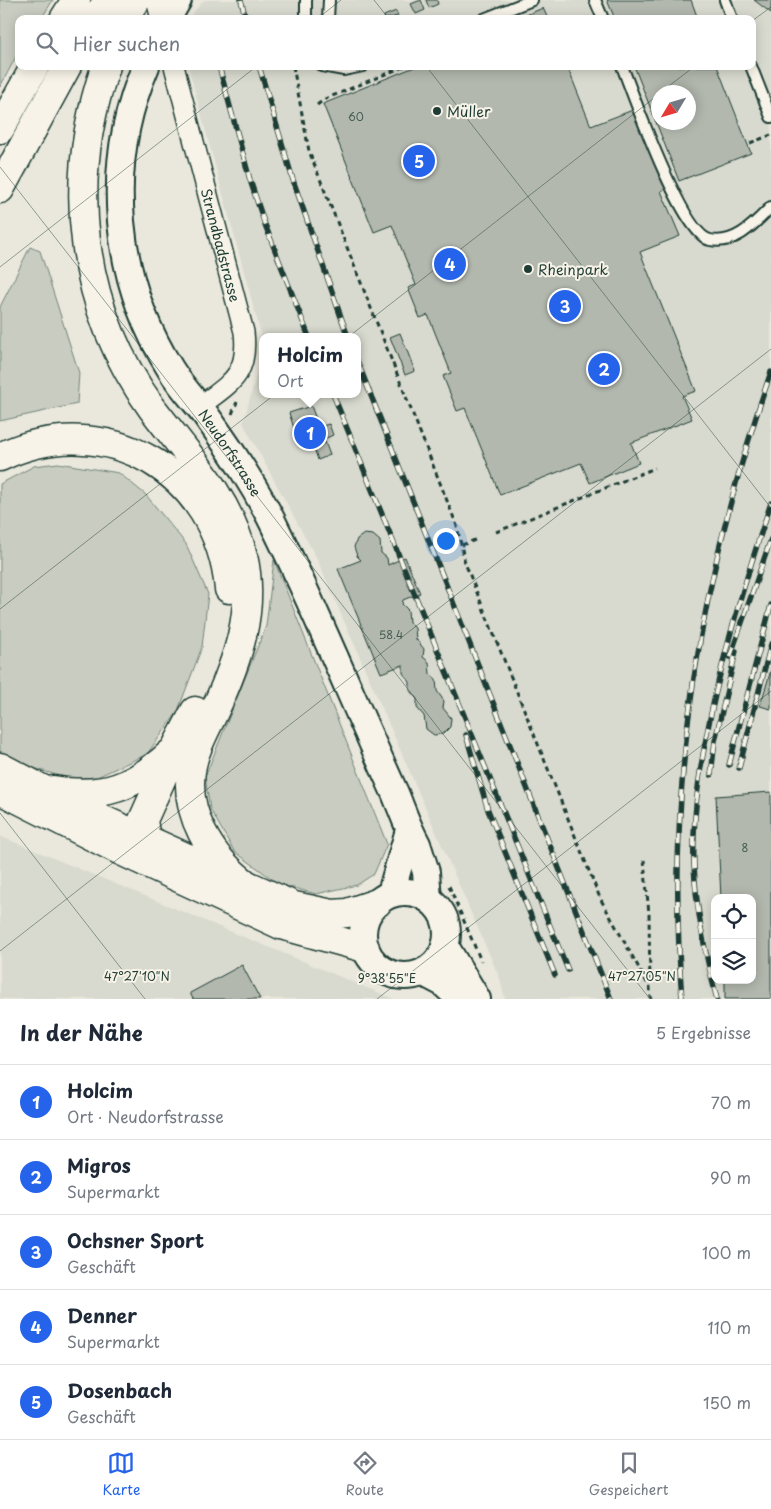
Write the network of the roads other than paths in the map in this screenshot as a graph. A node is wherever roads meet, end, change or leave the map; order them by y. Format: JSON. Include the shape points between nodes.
{"nodes":[{"id":1,"x":76,"y":0,"type":"edge"},
{"id":2,"x":108,"y":0,"type":"edge"},
{"id":3,"x":136,"y":0,"type":"edge"},
{"id":4,"x":156,"y":0,"type":"edge"},
{"id":5,"x":178,"y":0,"type":"edge"},
{"id":6,"x":329,"y":0,"type":"edge"},
{"id":7,"x":532,"y":0,"type":"edge"},
{"id":8,"x":595,"y":0,"type":"edge"},
{"id":9,"x":725,"y":0,"type":"edge"},
{"id":10,"x":306,"y":1,"type":"edge"},
{"id":11,"x":67,"y":15,"type":"edge"},
{"id":12,"x":99,"y":15,"type":"edge"},
{"id":13,"x":128,"y":15,"type":"edge"},
{"id":14,"x":160,"y":15,"type":"edge"},
{"id":15,"x":169,"y":15,"type":"edge"},
{"id":16,"x":306,"y":15,"type":"edge"},
{"id":17,"x":328,"y":15,"type":"edge"},
{"id":18,"x":494,"y":15,"type":"edge"},
{"id":19,"x":601,"y":15,"type":"edge"},
{"id":20,"x":731,"y":15,"type":"edge"},
{"id":21,"x":33,"y":70,"type":"edge"},
{"id":22,"x":65,"y":70,"type":"edge"},
{"id":23,"x":105,"y":70,"type":"edge"},
{"id":24,"x":145,"y":70,"type":"edge"},
{"id":25,"x":175,"y":70,"type":"edge"},
{"id":26,"x":624,"y":70,"type":"edge"},
{"id":27,"x":753,"y":70,"type":"edge"},
{"id":28,"x":771,"y":117,"type":"edge"},
{"id":29,"x":0,"y":129,"type":"edge"},
{"id":30,"x":0,"y":189,"type":"edge"},
{"id":31,"x":771,"y":207,"type":"edge"},
{"id":32,"x":199,"y":407,"type":"junction"},
{"id":33,"x":0,"y":457,"type":"edge"},
{"id":34,"x":174,"y":751,"type":"junction"},
{"id":35,"x":0,"y":767,"type":"edge"},
{"id":36,"x":44,"y":788,"type":"junction"},
{"id":37,"x":0,"y":790,"type":"edge"},
{"id":38,"x":409,"y":830,"type":"junction"},
{"id":39,"x":146,"y":840,"type":"junction"},
{"id":40,"x":166,"y":870,"type":"junction"},
{"id":41,"x":247,"y":885,"type":"junction"},
{"id":42,"x":384,"y":898,"type":"junction"},
{"id":43,"x":428,"y":899,"type":"junction"},
{"id":44,"x":445,"y":946,"type":"junction"},
{"id":45,"x":365,"y":948,"type":"junction"},
{"id":46,"x":424,"y":972,"type":"junction"},
{"id":47,"x":460,"y":999,"type":"edge"},
{"id":48,"x":477,"y":999,"type":"edge"}],
"edges":[{"from":1,"to":11,"type":"highway"},
{"from":2,"to":12,"type":"highway"},
{"from":3,"to":13,"type":"highway"},
{"from":4,"to":14,"type":"street"},
{"from":5,"to":15,"type":"main road"},
{"from":6,"to":17,"type":"lane"},
{"from":7,"to":18,"type":"lane"},
{"from":8,"to":19,"type":"lane"},
{"from":9,"to":20,"type":"lane"},
{"from":10,"to":16,"type":"lane"},
{"from":21,"to":29,"type":"highway"},
{"from":22,"to":30,"type":"highway"},
{"from":23,"to":41,"type":"highway","via":[[89,121],[82,174],[85,242],[95,292],[111,337],[133,380],[228,514],[246,574],[247,610],[243,636],[228,681],[195,754],[190,790],[193,809],[205,839],[222,862]]},
{"from":24,"to":32,"type":"main road","name":"Neudorfstrasse","via":[[133,102],[121,160],[119,218],[123,245],[131,284],[152,337],[172,372]]},
{"from":25,"to":32,"type":"street","name":"Strandbadstrasse","via":[[244,332],[246,351],[241,370],[234,380]]},
{"from":26,"to":31,"type":"lane","via":[[675,197],[697,232],[709,240],[724,240],[748,230]]},
{"from":27,"to":28,"type":"lane"},
{"from":32,"to":38,"type":"main road","name":"Neudorfstrasse","via":[[241,466],[277,530]]},
{"from":33,"to":34,"type":"highway","via":[[28,446],[63,439],[115,445],[162,466],[181,482],[206,515],[225,561],[230,593],[228,615],[210,679]]},
{"from":34,"to":36,"type":"highway","via":[[144,776],[114,790],[83,793]]},
{"from":34,"to":39,"type":"highway","via":[[145,813],[143,827]]},
{"from":35,"to":36,"type":"highway"},
{"from":36,"to":39,"type":"highway"},
{"from":37,"to":40,"type":"highway"},
{"from":38,"to":42,"type":"main road"},
{"from":38,"to":43,"type":"main road","name":"Neudorfstrasse","via":[[426,872]]},
{"from":39,"to":40,"type":"highway"},
{"from":39,"to":41,"type":"highway"},
{"from":40,"to":45,"type":"highway","via":[[281,925]]},
{"from":41,"to":42,"type":"highway","via":[[318,913],[347,912]]},
{"from":42,"to":43,"type":"main road","via":[[404,891]]},
{"from":42,"to":45,"type":"main road","via":[[364,924]]},
{"from":43,"to":44,"type":"main road","via":[[441,913],[445,923]]},
{"from":44,"to":46,"type":"main road","via":[[437,961]]},
{"from":44,"to":48,"type":"main road"},
{"from":45,"to":46,"type":"main road","via":[[375,965],[387,974],[402,977]]},
{"from":46,"to":47,"type":"main road"}]}
